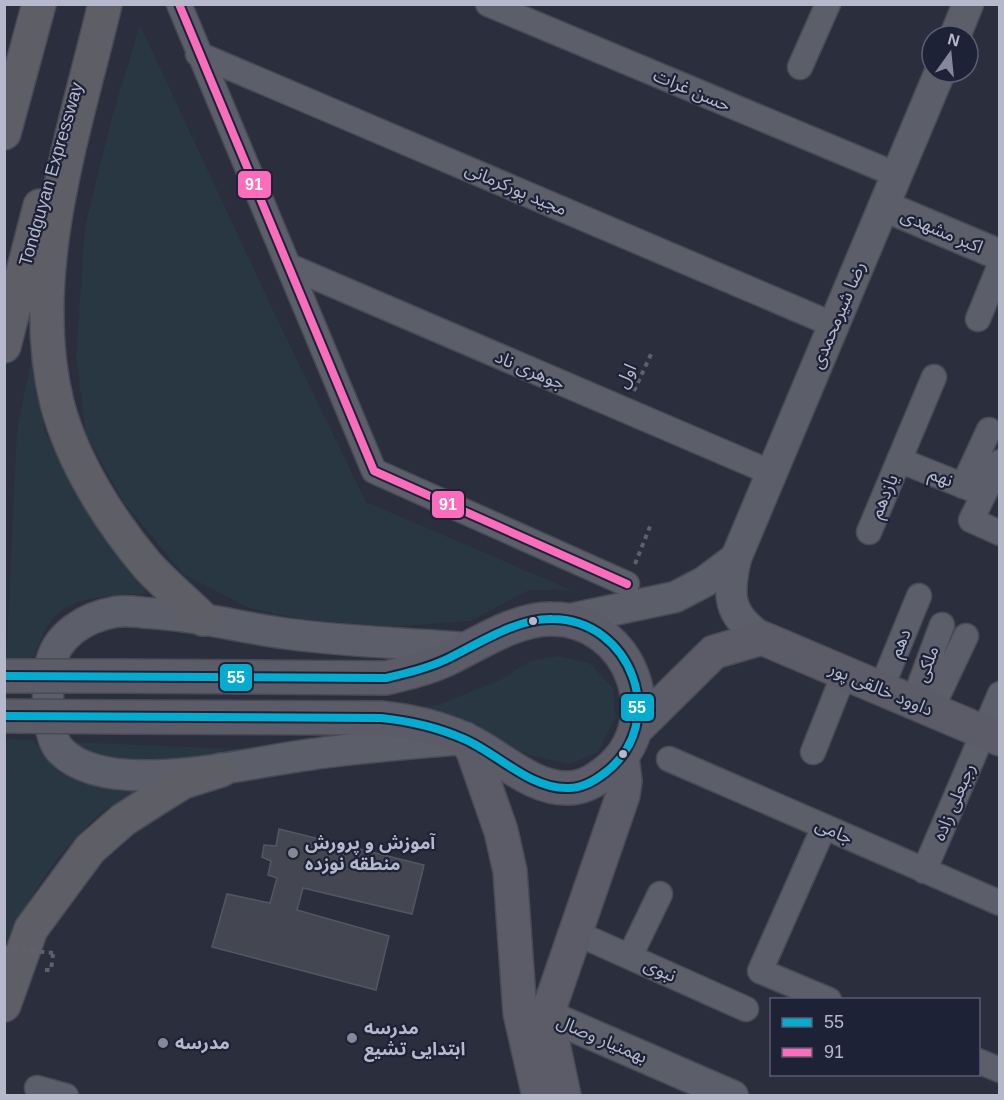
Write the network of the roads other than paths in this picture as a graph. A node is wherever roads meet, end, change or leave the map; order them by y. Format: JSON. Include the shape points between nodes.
{"nodes":[{"id":1,"x":104,"y":4,"type":"edge"},
{"id":2,"x":179,"y":4,"type":"edge"},
{"id":3,"x":488,"y":4,"type":"edge"},
{"id":4,"x":828,"y":4,"type":"edge"},
{"id":5,"x":968,"y":4,"type":"edge"},
{"id":6,"x":38,"y":9,"type":"edge"},
{"id":7,"x":960,"y":24,"type":"edge"},
{"id":8,"x":198,"y":54,"type":"junction"},
{"id":9,"x":4,"y":57,"type":"edge"},
{"id":10,"x":800,"y":68,"type":"dead end"},
{"id":11,"x":935,"y":84,"type":"edge"},
{"id":12,"x":4,"y":133,"type":"edge"},
{"id":13,"x":897,"y":175,"type":"junction"},
{"id":14,"x":884,"y":207,"type":"junction"},
{"id":15,"x":999,"y":255,"type":"edge"},
{"id":16,"x":999,"y":265,"type":"edge"},
{"id":17,"x":289,"y":266,"type":"junction"},
{"id":18,"x":978,"y":319,"type":"dead end"},
{"id":19,"x":834,"y":325,"type":"junction"},
{"id":20,"x":4,"y":346,"type":"edge"},
{"id":21,"x":934,"y":377,"type":"dead end"},
{"id":22,"x":989,"y":430,"type":"dead end"},
{"id":23,"x":899,"y":460,"type":"junction"},
{"id":24,"x":999,"y":462,"type":"edge"},
{"id":25,"x":772,"y":474,"type":"junction"},
{"id":26,"x":973,"y":490,"type":"junction"},
{"id":27,"x":869,"y":532,"type":"dead end"},
{"id":28,"x":999,"y":533,"type":"edge"},
{"id":29,"x":736,"y":558,"type":"junction"},
{"id":30,"x":627,"y":584,"type":"road end"},
{"id":31,"x":920,"y":596,"type":"dead end"},
{"id":32,"x":203,"y":619,"type":"junction"},
{"id":33,"x":571,"y":619,"type":"junction"},
{"id":34,"x":942,"y":625,"type":"dead end"},
{"id":35,"x":966,"y":636,"type":"dead end"},
{"id":36,"x":762,"y":638,"type":"junction"},
{"id":37,"x":469,"y":648,"type":"junction"},
{"id":38,"x":844,"y":674,"type":"junction"},
{"id":39,"x":4,"y":676,"type":"edge"},
{"id":40,"x":881,"y":689,"type":"junction"},
{"id":41,"x":999,"y":694,"type":"edge"},
{"id":42,"x":922,"y":707,"type":"junction"},
{"id":43,"x":4,"y":716,"type":"edge"},
{"id":44,"x":637,"y":728,"type":"junction"},
{"id":45,"x":992,"y":736,"type":"edge"},
{"id":46,"x":465,"y":739,"type":"junction"},
{"id":47,"x":813,"y":752,"type":"dead end"},
{"id":48,"x":622,"y":757,"type":"junction"},
{"id":49,"x":669,"y":759,"type":"dead end"},
{"id":50,"x":221,"y":770,"type":"junction"},
{"id":51,"x":824,"y":827,"type":"junction"},
{"id":52,"x":924,"y":871,"type":"junction"},
{"id":53,"x":660,"y":894,"type":"dead end"},
{"id":54,"x":999,"y":903,"type":"edge"},
{"id":55,"x":574,"y":932,"type":"junction"},
{"id":56,"x":630,"y":956,"type":"junction"},
{"id":57,"x":827,"y":998,"type":"edge"},
{"id":58,"x":4,"y":1005,"type":"edge"},
{"id":59,"x":746,"y":1009,"type":"dead end"},
{"id":60,"x":533,"y":1014,"type":"junction"},
{"id":61,"x":980,"y":1062,"type":"edge"},
{"id":62,"x":999,"y":1070,"type":"edge"},
{"id":63,"x":37,"y":1088,"type":"dead end"},
{"id":64,"x":66,"y":1095,"type":"edge"},
{"id":65,"x":539,"y":1095,"type":"edge"},
{"id":66,"x":564,"y":1095,"type":"edge"},
{"id":67,"x":733,"y":1095,"type":"edge"}],
"edges":[{"from":1,"to":20,"type":"highway","name":"Tondguyan Expressway","via":[[60,134]]},
{"from":1,"to":32,"type":"highway","via":[[52,232],[48,337],[57,403],[85,471],[111,517],[148,566]]},
{"from":2,"to":8,"type":"street"},
{"from":3,"to":13,"type":"street","name":"حسن غرات"},
{"from":4,"to":10,"type":"street"},
{"from":5,"to":7,"type":"street"},
{"from":6,"to":9,"type":"highway"},
{"from":6,"to":12,"type":"highway"},
{"from":8,"to":17,"type":"street"},
{"from":8,"to":19,"type":"street","name":"مجید پورکرمانی"},
{"from":11,"to":13,"type":"street","name":"رضا شیرمحمدی"},
{"from":13,"to":14,"type":"street","name":"رضا شیرمحمدی"},
{"from":14,"to":15,"type":"street","name":"اکبر مشهدی"},
{"from":14,"to":19,"type":"street","name":"رضا شیرمحمدی"},
{"from":16,"to":18,"type":"street"},
{"from":17,"to":25,"type":"street","name":"جوهری ناد"},
{"from":17,"to":30,"type":"street","via":[[374,471]]},
{"from":19,"to":25,"type":"street","name":"رضا شیرمحمدی"},
{"from":21,"to":23,"type":"street"},
{"from":22,"to":26,"type":"street"},
{"from":23,"to":26,"type":"street","name":"نهم"},
{"from":23,"to":27,"type":"street","name":"یازدهم"},
{"from":24,"to":26,"type":"street"},
{"from":25,"to":29,"type":"street","name":"رضا شیرمحمدی"},
{"from":26,"to":28,"type":"street","via":[[971,520]]},
{"from":29,"to":33,"type":"street","via":[[675,597]]},
{"from":29,"to":36,"type":"street","name":"رضا شیرمحمدی","via":[[729,595],[740,619]]},
{"from":31,"to":40,"type":"street","name":"دهم"},
{"from":32,"to":37,"type":"street","via":[[289,634]]},
{"from":32,"to":50,"type":"street","via":[[118,611],[73,629],[55,651],[50,665],[53,738],[69,758],[95,771],[124,776]]},
{"from":33,"to":37,"type":"main road","via":[[549,618],[525,624]]},
{"from":33,"to":44,"type":"main road","via":[[610,640],[631,672],[639,697]]},
{"from":34,"to":42,"type":"street","name":"ملکی"},
{"from":35,"to":42,"type":"street"},
{"from":36,"to":38,"type":"main road","name":"داوود خالقی پور"},
{"from":36,"to":44,"type":"main road","via":[[714,651]]},
{"from":37,"to":39,"type":"main road","bridge":true,"via":[[416,671],[386,678]]},
{"from":38,"to":40,"type":"main road","name":"داوود خالقی پور"},
{"from":38,"to":47,"type":"street"},
{"from":40,"to":42,"type":"main road","name":"داوود خالقی پور"},
{"from":41,"to":45,"type":"street","name":"رجبعلی زاده"},
{"from":42,"to":45,"type":"main road","name":"داوود خالقی پور"},
{"from":43,"to":46,"type":"main road","bridge":true,"via":[[381,718],[413,722]]},
{"from":44,"to":48,"type":"main road"},
{"from":45,"to":52,"type":"street","name":"رجبعلی زاده"},
{"from":46,"to":48,"type":"main road","via":[[547,785],[570,788],[595,781]]},
{"from":46,"to":50,"type":"street","via":[[311,754]]},
{"from":46,"to":60,"type":"main road","via":[[473,751],[501,831]]},
{"from":48,"to":55,"type":"main road","via":[[623,795]]},
{"from":49,"to":51,"type":"street","name":"جامی"},
{"from":50,"to":58,"type":"highway","via":[[183,782],[123,820],[90,849],[31,929]]},
{"from":51,"to":52,"type":"street","name":"جامی"},
{"from":51,"to":57,"type":"street","via":[[760,971]]},
{"from":52,"to":54,"type":"street","name":"جامی"},
{"from":53,"to":56,"type":"street"},
{"from":55,"to":56,"type":"street","name":"نبوی"},
{"from":55,"to":60,"type":"main road"},
{"from":56,"to":59,"type":"street","name":"نبوی"},
{"from":60,"to":65,"type":"main road"},
{"from":60,"to":66,"type":"main road","name":"بهمنیار وصال"},
{"from":60,"to":67,"type":"street","name":"بهمنیار وصال"},
{"from":61,"to":62,"type":"street"},
{"from":63,"to":64,"type":"street"}]}
